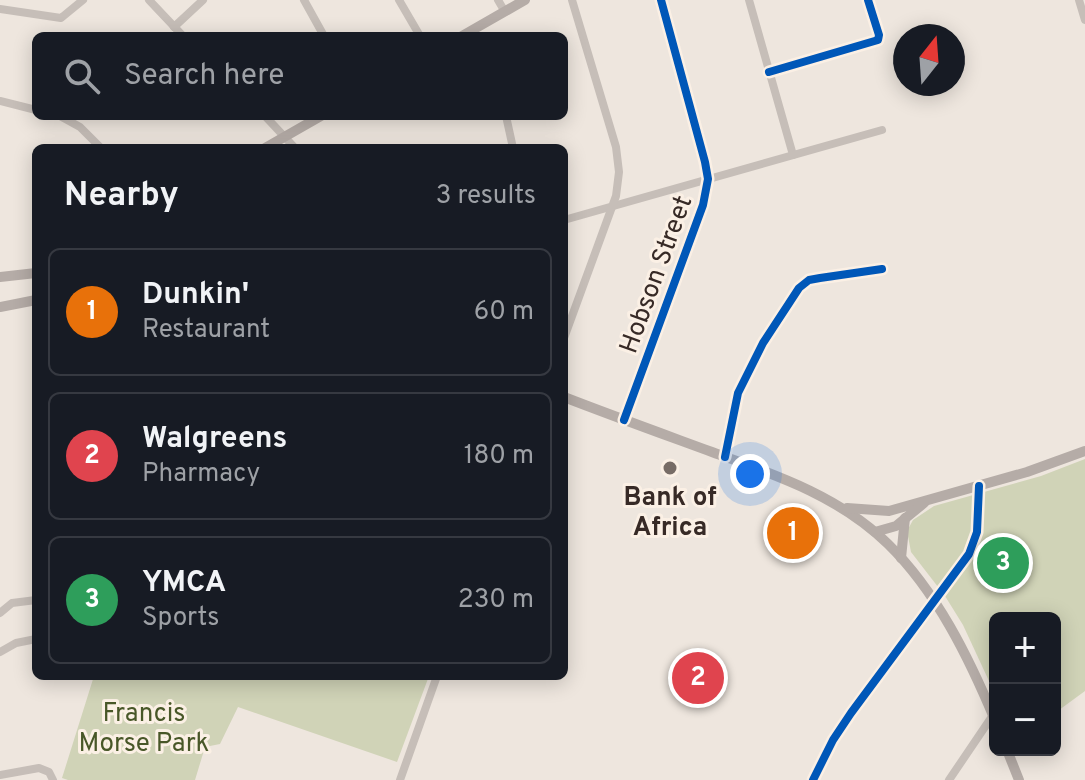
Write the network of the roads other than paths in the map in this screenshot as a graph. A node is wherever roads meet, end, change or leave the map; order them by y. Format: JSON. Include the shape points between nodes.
{"nodes":[{"id":1,"x":83,"y":0,"type":"edge"},
{"id":2,"x":149,"y":0,"type":"edge"},
{"id":3,"x":203,"y":0,"type":"edge"},
{"id":4,"x":304,"y":0,"type":"edge"},
{"id":5,"x":399,"y":0,"type":"edge"},
{"id":6,"x":498,"y":0,"type":"edge"},
{"id":7,"x":525,"y":0,"type":"edge"},
{"id":8,"x":572,"y":0,"type":"edge"},
{"id":9,"x":661,"y":0,"type":"edge"},
{"id":10,"x":749,"y":0,"type":"edge"},
{"id":11,"x":868,"y":0,"type":"edge"},
{"id":12,"x":1079,"y":0,"type":"edge"},
{"id":13,"x":0,"y":9,"type":"edge"},
{"id":14,"x":505,"y":12,"type":"junction"},
{"id":15,"x":1085,"y":20,"type":"edge"},
{"id":16,"x":174,"y":27,"type":"junction"},
{"id":17,"x":179,"y":32,"type":"edge"},
{"id":18,"x":322,"y":32,"type":"edge"},
{"id":19,"x":418,"y":32,"type":"edge"},
{"id":20,"x":469,"y":32,"type":"edge"},
{"id":21,"x":769,"y":72,"type":"junction"},
{"id":22,"x":0,"y":101,"type":"edge"},
{"id":23,"x":32,"y":109,"type":"edge"},
{"id":24,"x":67,"y":120,"type":"edge"},
{"id":25,"x":269,"y":120,"type":"edge"},
{"id":26,"x":314,"y":120,"type":"edge"},
{"id":27,"x":507,"y":120,"type":"edge"},
{"id":28,"x":882,"y":130,"type":"dead end"},
{"id":29,"x":286,"y":136,"type":"junction"},
{"id":30,"x":97,"y":144,"type":"edge"},
{"id":31,"x":272,"y":144,"type":"edge"},
{"id":32,"x":292,"y":144,"type":"edge"},
{"id":33,"x":512,"y":144,"type":"edge"},
{"id":34,"x":793,"y":155,"type":"junction"},
{"id":35,"x":708,"y":179,"type":"junction"},
{"id":36,"x":613,"y":206,"type":"junction"},
{"id":37,"x":568,"y":219,"type":"edge"},
{"id":38,"x":882,"y":269,"type":"dead end"},
{"id":39,"x":32,"y":273,"type":"edge"},
{"id":40,"x":0,"y":277,"type":"edge"},
{"id":41,"x":32,"y":301,"type":"edge"},
{"id":42,"x":0,"y":307,"type":"edge"},
{"id":43,"x":568,"y":327,"type":"edge"},
{"id":44,"x":568,"y":399,"type":"edge"},
{"id":45,"x":624,"y":420,"type":"junction"},
{"id":46,"x":1085,"y":451,"type":"edge"},
{"id":47,"x":725,"y":457,"type":"junction"},
{"id":48,"x":979,"y":486,"type":"junction"},
{"id":49,"x":928,"y":500,"type":"junction"},
{"id":50,"x":841,"y":507,"type":"junction"},
{"id":51,"x":889,"y":511,"type":"junction"},
{"id":52,"x":905,"y":518,"type":"junction"},
{"id":53,"x":875,"y":532,"type":"junction"},
{"id":54,"x":901,"y":558,"type":"junction"},
{"id":55,"x":32,"y":600,"type":"edge"},
{"id":56,"x":935,"y":603,"type":"junction"},
{"id":57,"x":0,"y":613,"type":"edge"},
{"id":58,"x":32,"y":640,"type":"edge"},
{"id":59,"x":0,"y":652,"type":"edge"},
{"id":60,"x":436,"y":680,"type":"edge"},
{"id":61,"x":989,"y":706,"type":"edge"},
{"id":62,"x":989,"y":725,"type":"edge"},
{"id":63,"x":1009,"y":756,"type":"edge"},
{"id":64,"x":0,"y":775,"type":"edge"},
{"id":65,"x":26,"y":775,"type":"edge"},
{"id":66,"x":53,"y":780,"type":"edge"},
{"id":67,"x":400,"y":780,"type":"edge"},
{"id":68,"x":813,"y":780,"type":"edge"},
{"id":69,"x":949,"y":780,"type":"edge"},
{"id":70,"x":1019,"y":780,"type":"edge"}],
"edges":[{"from":1,"to":13,"type":"street","via":[[61,18]]},
{"from":2,"to":16,"type":"street"},
{"from":3,"to":16,"type":"street"},
{"from":4,"to":18,"type":"street"},
{"from":5,"to":19,"type":"street"},
{"from":6,"to":14,"type":"street"},
{"from":7,"to":14,"type":"main road"},
{"from":8,"to":36,"type":"street","via":[[616,147],[619,172]]},
{"from":9,"to":35,"type":"street","name":"Hobson Street"},
{"from":10,"to":21,"type":"street"},
{"from":11,"to":21,"type":"street","via":[[878,40]]},
{"from":12,"to":15,"type":"street"},
{"from":14,"to":20,"type":"main road"},
{"from":16,"to":17,"type":"street"},
{"from":21,"to":34,"type":"street"},
{"from":22,"to":23,"type":"street"},
{"from":24,"to":30,"type":"street"},
{"from":25,"to":29,"type":"street"},
{"from":26,"to":29,"type":"main road"},
{"from":27,"to":33,"type":"street"},
{"from":28,"to":34,"type":"street"},
{"from":29,"to":31,"type":"main road"},
{"from":29,"to":32,"type":"street"},
{"from":34,"to":35,"type":"street"},
{"from":35,"to":36,"type":"street"},
{"from":35,"to":45,"type":"street","name":"Hobson Street"},
{"from":36,"to":37,"type":"street"},
{"from":36,"to":43,"type":"street"},
{"from":38,"to":47,"type":"street","via":[[809,280],[799,288],[738,393]]},
{"from":39,"to":40,"type":"main road"},
{"from":41,"to":42,"type":"main road"},
{"from":44,"to":45,"type":"main road"},
{"from":45,"to":47,"type":"main road"},
{"from":46,"to":48,"type":"main road"},
{"from":47,"to":50,"type":"main road","via":[[789,480]]},
{"from":48,"to":49,"type":"main road"},
{"from":48,"to":56,"type":"street","via":[[973,547]]},
{"from":49,"to":51,"type":"main road"},
{"from":49,"to":52,"type":"main road"},
{"from":50,"to":51,"type":"main road"},
{"from":50,"to":53,"type":"main road"},
{"from":51,"to":53,"type":"main road"},
{"from":52,"to":53,"type":"main road"},
{"from":52,"to":54,"type":"main road"},
{"from":53,"to":54,"type":"main road"},
{"from":54,"to":56,"type":"main road"},
{"from":55,"to":57,"type":"street","via":[[12,603]]},
{"from":56,"to":61,"type":"main road"},
{"from":56,"to":68,"type":"street","via":[[851,713]]},
{"from":58,"to":59,"type":"street"},
{"from":60,"to":67,"type":"street"},
{"from":62,"to":69,"type":"street"},
{"from":63,"to":70,"type":"main road"},
{"from":64,"to":65,"type":"street"},
{"from":65,"to":66,"type":"street","via":[[45,769]]}]}
